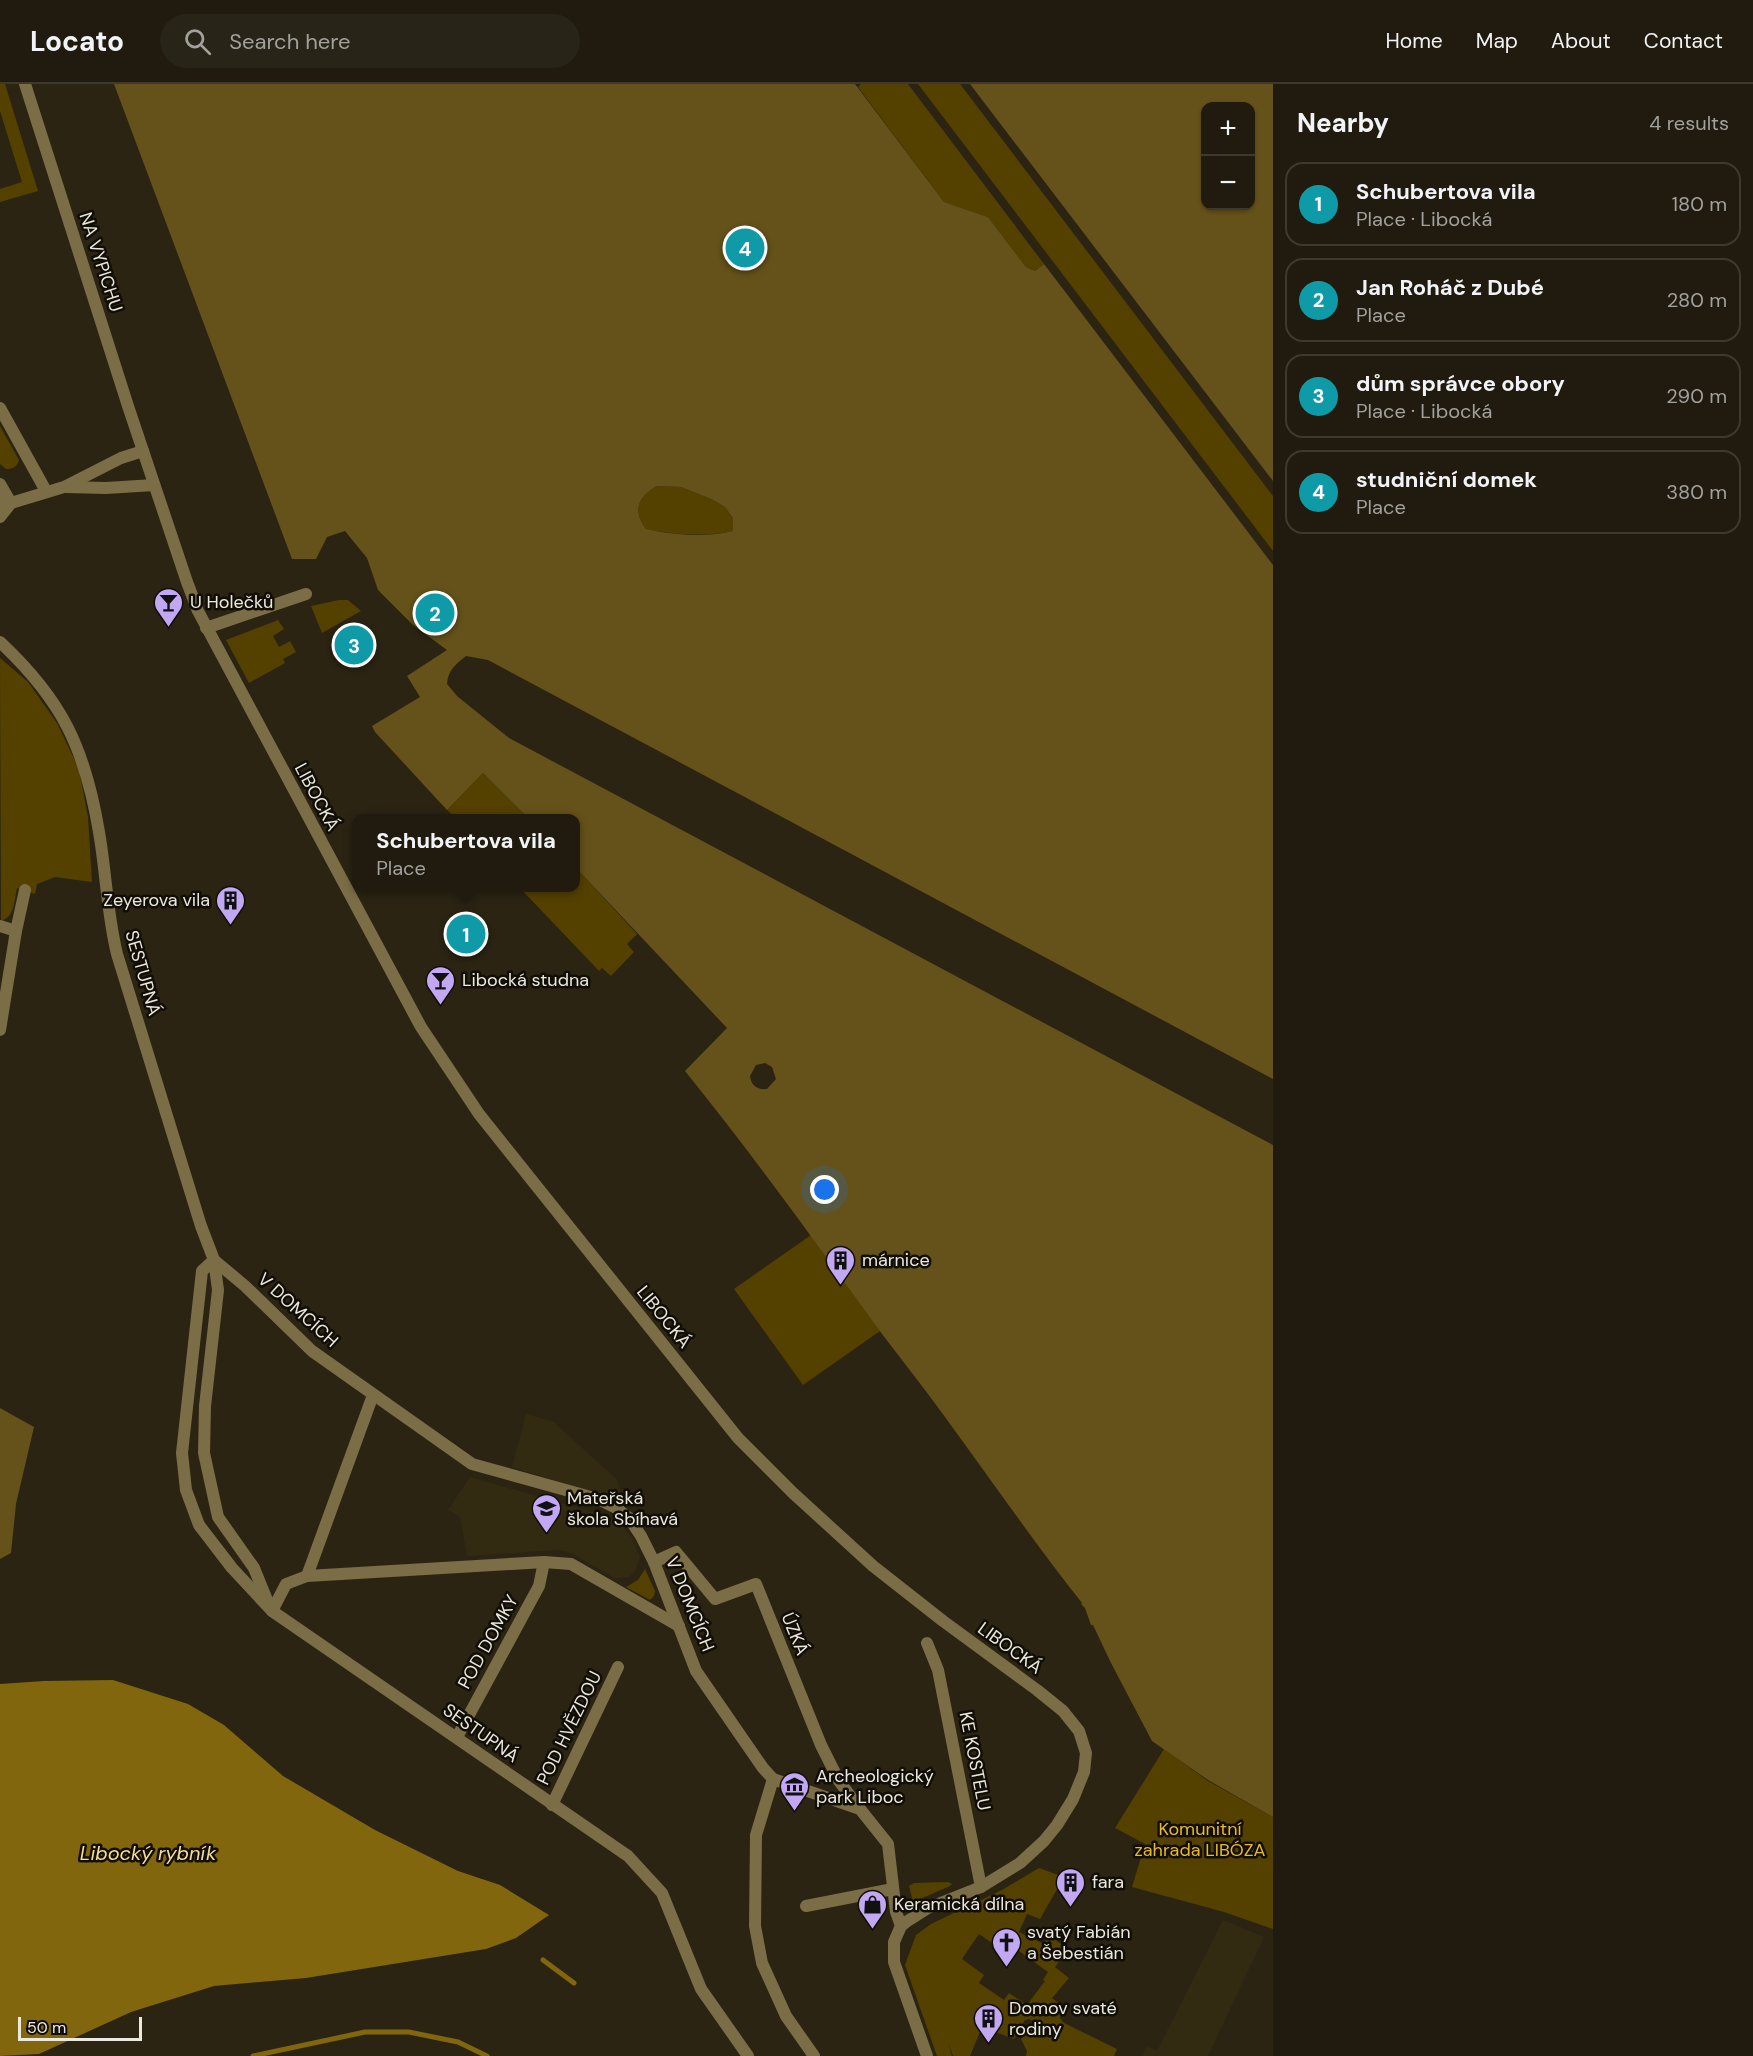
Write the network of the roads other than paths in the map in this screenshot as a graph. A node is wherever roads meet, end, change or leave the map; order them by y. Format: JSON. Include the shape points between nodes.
{"nodes":[{"id":1,"x":25,"y":84,"type":"edge"},
{"id":2,"x":0,"y":408,"type":"edge"},
{"id":3,"x":143,"y":451,"type":"junction"},
{"id":4,"x":0,"y":484,"type":"edge"},
{"id":5,"x":154,"y":485,"type":"junction"},
{"id":6,"x":64,"y":487,"type":"junction"},
{"id":7,"x":46,"y":491,"type":"junction"},
{"id":8,"x":6,"y":502,"type":"edge"},
{"id":9,"x":0,"y":518,"type":"edge"},
{"id":10,"x":306,"y":594,"type":"dead end"},
{"id":11,"x":206,"y":628,"type":"junction"},
{"id":12,"x":0,"y":642,"type":"edge"},
{"id":13,"x":25,"y":890,"type":"dead end"},
{"id":14,"x":0,"y":926,"type":"edge"},
{"id":15,"x":16,"y":931,"type":"junction"},
{"id":16,"x":0,"y":1030,"type":"edge"},
{"id":17,"x":214,"y":1260,"type":"junction"},
{"id":18,"x":373,"y":1395,"type":"junction"},
{"id":19,"x":544,"y":1562,"type":"junction"},
{"id":20,"x":654,"y":1562,"type":"junction"},
{"id":21,"x":307,"y":1576,"type":"junction"},
{"id":22,"x":272,"y":1611,"type":"junction"},
{"id":23,"x":679,"y":1626,"type":"junction"},
{"id":24,"x":927,"y":1643,"type":"dead end"},
{"id":25,"x":618,"y":1666,"type":"dead end"},
{"id":26,"x":457,"y":1737,"type":"junction"},
{"id":27,"x":773,"y":1779,"type":"junction"},
{"id":28,"x":552,"y":1805,"type":"junction"},
{"id":29,"x":860,"y":1809,"type":"junction"},
{"id":30,"x":981,"y":1887,"type":"junction"},
{"id":31,"x":893,"y":1889,"type":"junction"},
{"id":32,"x":806,"y":1906,"type":"dead end"},
{"id":33,"x":901,"y":1926,"type":"junction"},
{"id":34,"x":747,"y":2056,"type":"edge"},
{"id":35,"x":814,"y":2056,"type":"edge"},
{"id":36,"x":927,"y":2056,"type":"edge"}],
"edges":[{"from":1,"to":3,"type":"street","name":"NA VYPICHU"},
{"from":2,"to":7,"type":"street"},
{"from":3,"to":5,"type":"street","name":"LIBOCKÁ"},
{"from":3,"to":6,"type":"street"},
{"from":4,"to":8,"type":"street"},
{"from":5,"to":6,"type":"street"},
{"from":5,"to":11,"type":"street","name":"LIBOCKÁ"},
{"from":6,"to":7,"type":"street"},
{"from":7,"to":8,"type":"street"},
{"from":8,"to":9,"type":"street"},
{"from":10,"to":11,"type":"street"},
{"from":11,"to":30,"type":"street","name":"LIBOCKÁ","via":[[421,1027],[479,1114],[738,1438],[873,1566],[1037,1690],[1063,1711],[1079,1731],[1086,1763],[1066,1811],[1044,1841],[1020,1863]]},
{"from":12,"to":17,"type":"street","name":"SESTUPNÁ","via":[[50,695],[72,733],[86,771],[117,954]]},
{"from":13,"to":15,"type":"street"},
{"from":14,"to":15,"type":"street"},
{"from":15,"to":16,"type":"street"},
{"from":17,"to":18,"type":"street","name":"V DOMCÍCH","via":[[312,1351]]},
{"from":17,"to":22,"type":"street","name":"SESTUPNÁ","via":[[218,1290],[205,1406],[204,1454],[218,1517],[254,1568]]},
{"from":17,"to":22,"type":"street","name":"SESTUPNÁ","via":[[202,1271],[182,1453],[186,1490],[199,1525]]},
{"from":18,"to":20,"type":"street","name":"V DOMCÍCH","via":[[472,1464],[598,1499],[616,1508],[629,1518]]},
{"from":18,"to":21,"type":"street"},
{"from":19,"to":21,"type":"street"},
{"from":19,"to":23,"type":"street","via":[[571,1564]]},
{"from":19,"to":26,"type":"street","name":"POD DOMKY","via":[[539,1586]]},
{"from":20,"to":23,"type":"street","name":"V DOMCÍCH"},
{"from":20,"to":29,"type":"street","name":"ÚZKÁ","via":[[676,1552],[715,1599],[756,1584],[821,1746],[839,1781]]},
{"from":21,"to":22,"type":"street","via":[[286,1584]]},
{"from":22,"to":26,"type":"street","name":"SESTUPNÁ"},
{"from":23,"to":27,"type":"street","name":"V DOMCÍCH","via":[[696,1671]]},
{"from":24,"to":30,"type":"street","name":"KE KOSTELU","via":[[938,1670]]},
{"from":25,"to":28,"type":"street","name":"POD HVĚZDOU"},
{"from":26,"to":28,"type":"street","name":"SESTUPNÁ"},
{"from":27,"to":29,"type":"street"},
{"from":27,"to":35,"type":"street","via":[[756,1835],[755,1926],[762,1963],[781,2006]]},
{"from":28,"to":34,"type":"street","name":"SESTUPNÁ","via":[[628,1856],[662,1893],[701,1989]]},
{"from":29,"to":31,"type":"street","via":[[888,1844]]},
{"from":30,"to":33,"type":"street","name":"LIBOCKÁ","via":[[928,1908]]},
{"from":31,"to":32,"type":"street"},
{"from":31,"to":33,"type":"street"},
{"from":33,"to":36,"type":"street","via":[[894,1942],[894,1962]]}]}
